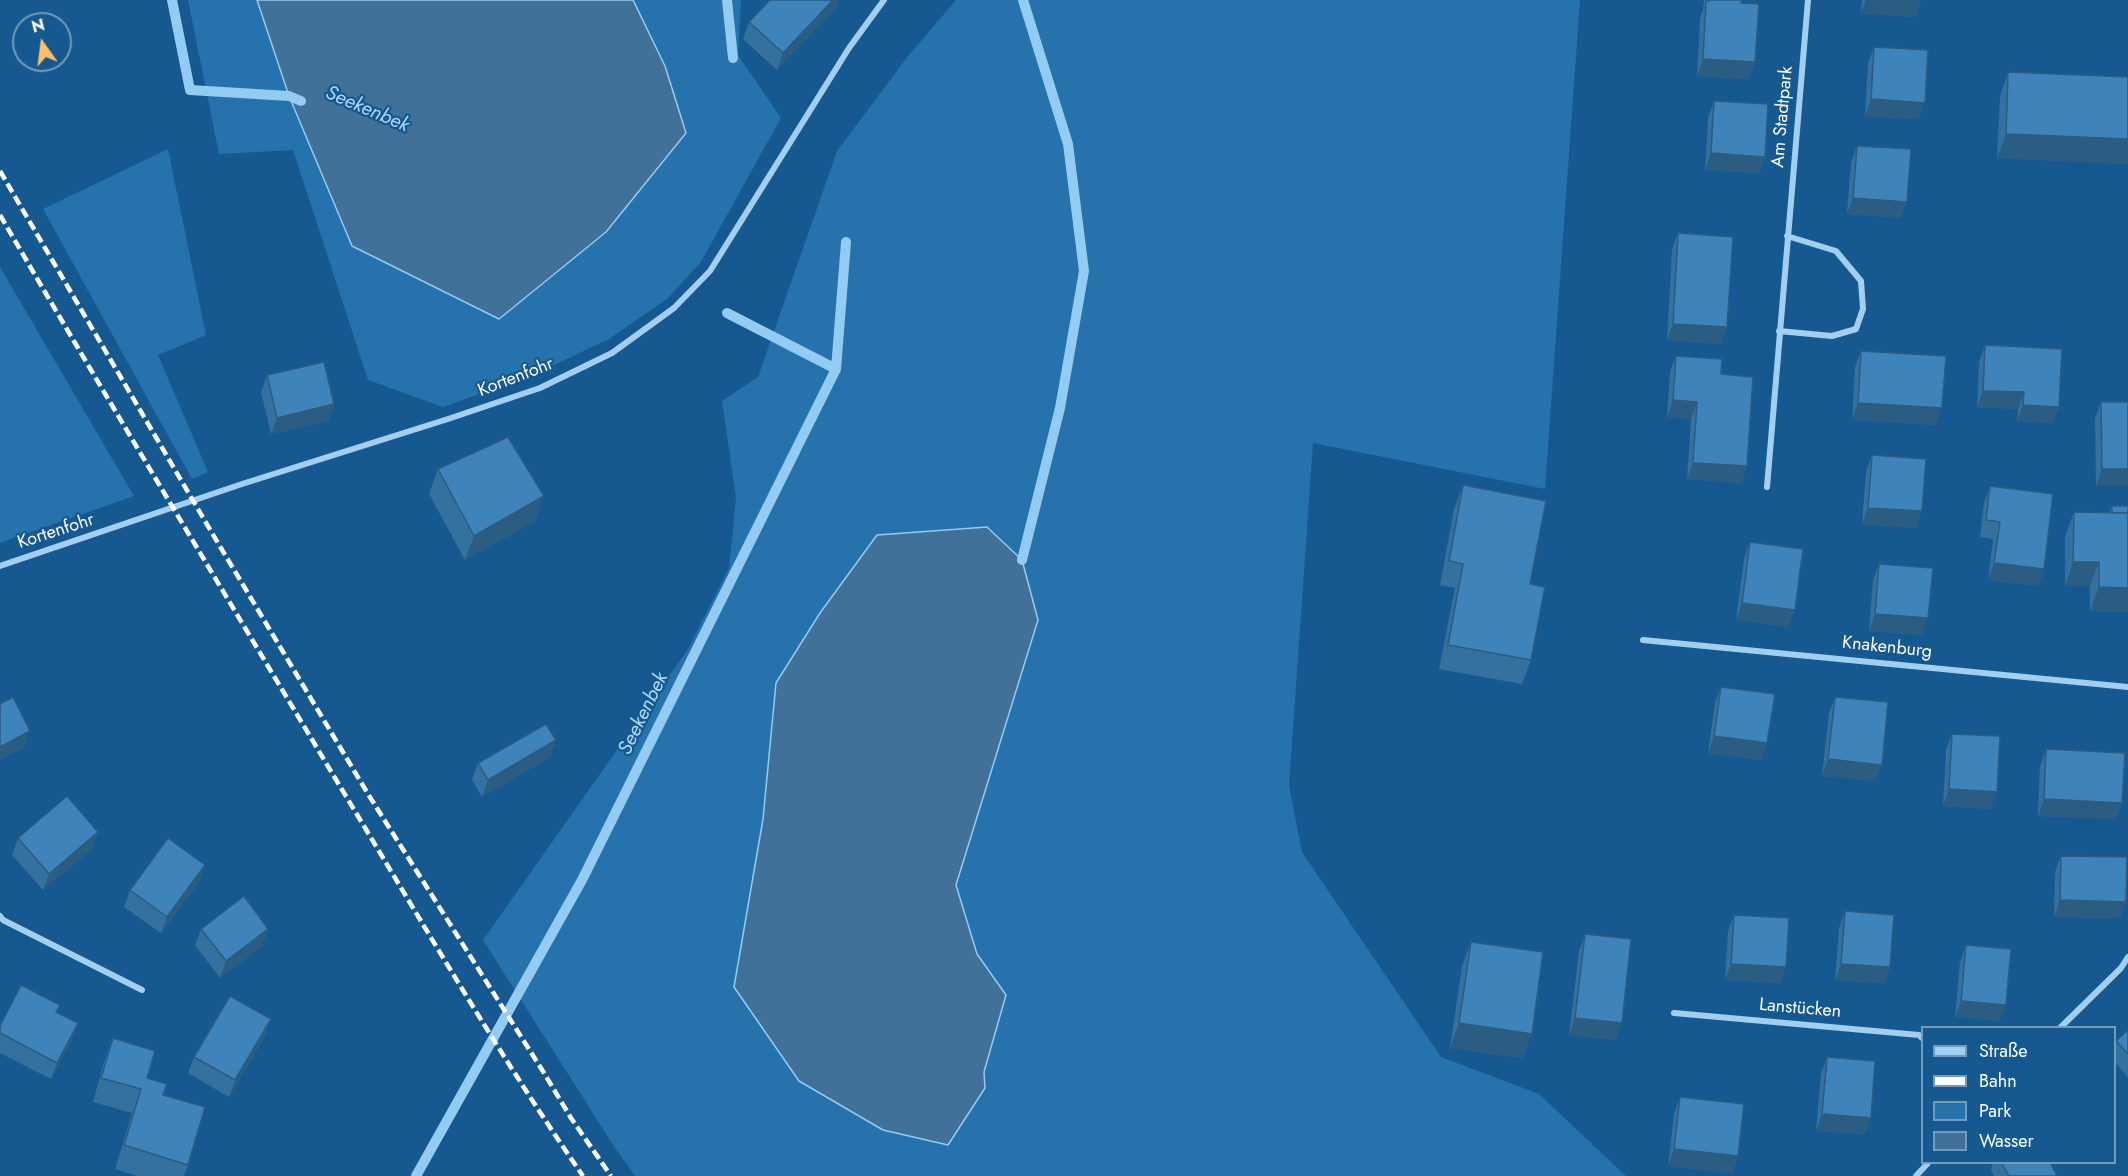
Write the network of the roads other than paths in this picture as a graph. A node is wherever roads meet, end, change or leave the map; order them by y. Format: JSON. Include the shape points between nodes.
{"nodes":[{"id":1,"x":884,"y":0,"type":"edge"},
{"id":2,"x":1808,"y":0,"type":"edge"},
{"id":3,"x":1787,"y":236,"type":"junction"},
{"id":4,"x":1779,"y":331,"type":"junction"},
{"id":5,"x":1767,"y":487,"type":"dead end"},
{"id":6,"x":0,"y":566,"type":"edge"},
{"id":7,"x":1643,"y":640,"type":"dead end"},
{"id":8,"x":2128,"y":687,"type":"edge"},
{"id":9,"x":0,"y":916,"type":"edge"},
{"id":10,"x":2128,"y":957,"type":"edge"},
{"id":11,"x":142,"y":990,"type":"dead end"},
{"id":12,"x":1674,"y":1013,"type":"dead end"},
{"id":13,"x":2062,"y":1026,"type":"edge"},
{"id":14,"x":1921,"y":1036,"type":"edge"},
{"id":15,"x":1927,"y":1164,"type":"edge"},
{"id":16,"x":1916,"y":1176,"type":"edge"}],
"edges":[{"from":1,"to":6,"type":"street","name":"Kortenfohr","via":[[849,48],[710,271],[674,308],[612,353],[530,391]]},
{"from":2,"to":3,"type":"street","name":"Am Stadtpark"},
{"from":3,"to":4,"type":"street","name":"Am Stadtpark"},
{"from":3,"to":4,"type":"street","via":[[1836,251],[1861,281],[1863,309],[1856,329],[1832,336]]},
{"from":4,"to":5,"type":"street","name":"Am Stadtpark"},
{"from":7,"to":8,"type":"street","name":"Knakenburg"},
{"from":9,"to":11,"type":"street"},
{"from":10,"to":13,"type":"street"},
{"from":12,"to":14,"type":"street","name":"Lanstücken"},
{"from":15,"to":16,"type":"street"}]}
